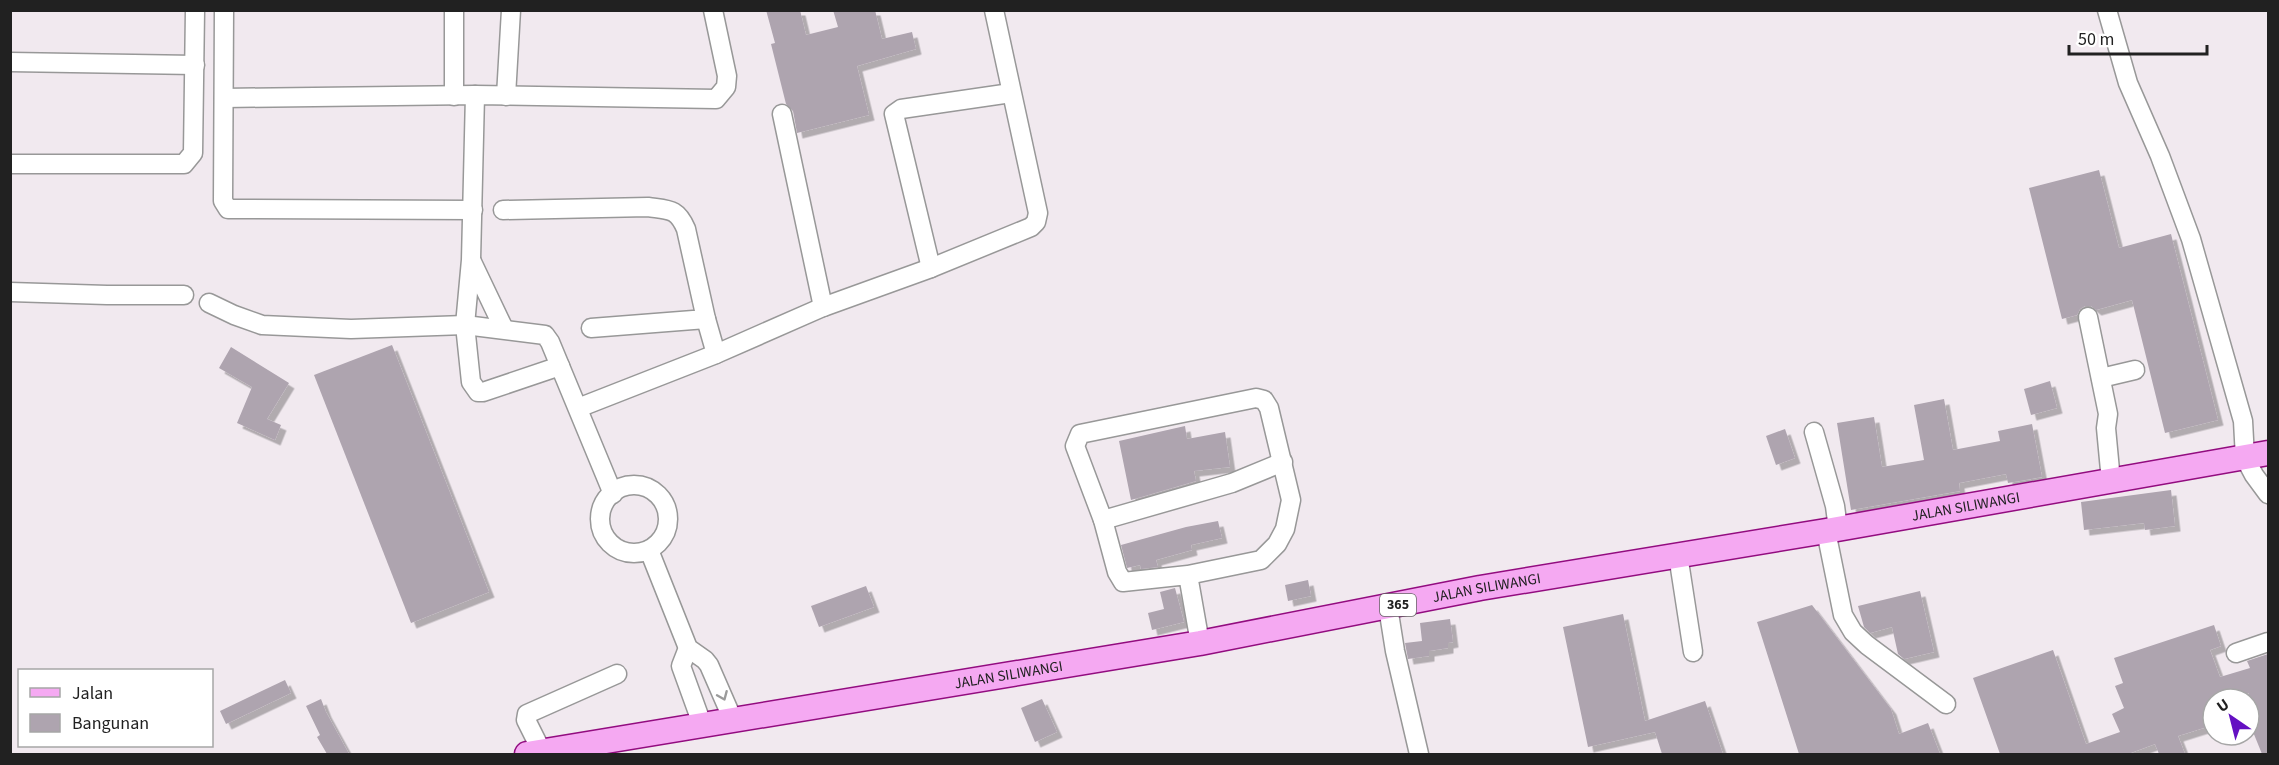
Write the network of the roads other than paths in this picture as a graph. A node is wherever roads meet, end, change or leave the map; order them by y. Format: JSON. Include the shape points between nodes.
{"nodes":[{"id":1,"x":195,"y":10,"type":"edge"},
{"id":2,"x":224,"y":10,"type":"edge"},
{"id":3,"x":454,"y":10,"type":"edge"},
{"id":4,"x":511,"y":10,"type":"edge"},
{"id":5,"x":713,"y":10,"type":"edge"},
{"id":6,"x":994,"y":10,"type":"edge"},
{"id":7,"x":2107,"y":10,"type":"edge"},
{"id":8,"x":10,"y":62,"type":"edge"},
{"id":9,"x":195,"y":65,"type":"junction"},
{"id":10,"x":1011,"y":93,"type":"junction"},
{"id":11,"x":475,"y":95,"type":"junction"},
{"id":12,"x":454,"y":96,"type":"junction"},
{"id":13,"x":506,"y":96,"type":"junction"},
{"id":14,"x":224,"y":98,"type":"junction"},
{"id":15,"x":782,"y":114,"type":"dead end"},
{"id":16,"x":10,"y":164,"type":"edge"},
{"id":17,"x":473,"y":210,"type":"junction"},
{"id":18,"x":503,"y":210,"type":"dead end"},
{"id":19,"x":471,"y":260,"type":"junction"},
{"id":20,"x":931,"y":268,"type":"junction"},
{"id":21,"x":10,"y":292,"type":"edge"},
{"id":22,"x":184,"y":295,"type":"dead end"},
{"id":23,"x":209,"y":303,"type":"dead end"},
{"id":24,"x":823,"y":307,"type":"junction"},
{"id":25,"x":2088,"y":316,"type":"dead end"},
{"id":26,"x":706,"y":319,"type":"junction"},
{"id":27,"x":465,"y":325,"type":"junction"},
{"id":28,"x":591,"y":328,"type":"dead end"},
{"id":29,"x":504,"y":329,"type":"junction"},
{"id":30,"x":716,"y":354,"type":"junction"},
{"id":31,"x":561,"y":366,"type":"junction"},
{"id":32,"x":2135,"y":370,"type":"dead end"},
{"id":33,"x":2101,"y":378,"type":"junction"},
{"id":34,"x":578,"y":408,"type":"junction"},
{"id":35,"x":1814,"y":432,"type":"dead end"},
{"id":36,"x":2257,"y":455,"type":"edge"},
{"id":37,"x":1283,"y":462,"type":"junction"},
{"id":38,"x":2111,"y":481,"type":"junction"},
{"id":39,"x":613,"y":494,"type":"junction"},
{"id":40,"x":2268,"y":494,"type":"edge"},
{"id":41,"x":1103,"y":520,"type":"junction"},
{"id":42,"x":1832,"y":530,"type":"junction"},
{"id":43,"x":650,"y":549,"type":"junction"},
{"id":44,"x":1678,"y":555,"type":"junction"},
{"id":45,"x":1188,"y":574,"type":"junction"},
{"id":46,"x":1388,"y":607,"type":"junction"},
{"id":47,"x":2268,"y":642,"type":"edge"},
{"id":48,"x":1200,"y":643,"type":"junction"},
{"id":49,"x":688,"y":648,"type":"junction"},
{"id":50,"x":1693,"y":652,"type":"dead end"},
{"id":51,"x":2236,"y":653,"type":"dead end"},
{"id":52,"x":617,"y":674,"type":"dead end"},
{"id":53,"x":1946,"y":704,"type":"dead end"},
{"id":54,"x":733,"y":720,"type":"junction"},
{"id":55,"x":702,"y":724,"type":"junction"},
{"id":56,"x":534,"y":753,"type":"edge"},
{"id":57,"x":1419,"y":754,"type":"edge"}],
"edges":[{"from":1,"to":9,"type":"street"},
{"from":2,"to":14,"type":"street"},
{"from":3,"to":12,"type":"street"},
{"from":4,"to":13,"type":"street"},
{"from":5,"to":13,"type":"street","via":[[727,76],[726,87],[716,99]]},
{"from":6,"to":10,"type":"street"},
{"from":7,"to":36,"type":"street","via":[[2128,83],[2191,239],[2243,421]]},
{"from":8,"to":9,"type":"street"},
{"from":9,"to":16,"type":"street","via":[[193,153],[184,164]]},
{"from":10,"to":20,"type":"street","via":[[1038,213],[1036,222]]},
{"from":10,"to":20,"type":"street","via":[[894,114]]},
{"from":11,"to":12,"type":"street"},
{"from":11,"to":13,"type":"street"},
{"from":11,"to":17,"type":"street"},
{"from":12,"to":14,"type":"street"},
{"from":14,"to":17,"type":"street","via":[[223,201],[228,209]]},
{"from":15,"to":24,"type":"street"},
{"from":17,"to":19,"type":"street"},
{"from":18,"to":26,"type":"street","via":[[672,210],[686,229]]},
{"from":19,"to":27,"type":"street"},
{"from":19,"to":29,"type":"street"},
{"from":20,"to":24,"type":"street"},
{"from":21,"to":22,"type":"street"},
{"from":23,"to":27,"type":"street","via":[[262,325]]},
{"from":24,"to":30,"type":"street"},
{"from":25,"to":33,"type":"street"},
{"from":26,"to":28,"type":"street"},
{"from":26,"to":30,"type":"street"},
{"from":27,"to":29,"type":"street"},
{"from":27,"to":31,"type":"street","via":[[471,382],[478,392]]},
{"from":29,"to":31,"type":"street","via":[[545,335]]},
{"from":30,"to":34,"type":"street"},
{"from":31,"to":34,"type":"street"},
{"from":32,"to":33,"type":"street"},
{"from":33,"to":38,"type":"street","via":[[2108,414]]},
{"from":34,"to":39,"type":"street"},
{"from":35,"to":42,"type":"street","via":[[1835,506]]},
{"from":36,"to":38,"type":"main road","name":"JALAN SILIWANGI","number":"365"},
{"from":36,"to":40,"type":"street","via":[[2254,475]]},
{"from":37,"to":41,"type":"street","via":[[1232,483]]},
{"from":37,"to":41,"type":"street","via":[[1269,408],[1264,400],[1256,398],[1080,434],[1075,446]]},
{"from":37,"to":45,"type":"street","via":[[1291,500],[1285,529],[1277,544],[1262,560]]},
{"from":38,"to":42,"type":"main road","name":"JALAN SILIWANGI","number":"365"},
{"from":39,"to":43,"type":"street","via":[[600,520],[608,541],[627,552]]},
{"from":39,"to":43,"type":"street","via":[[626,487],[641,486],[665,504],[668,526],[661,540]]},
{"from":41,"to":45,"type":"street","via":[[1123,582]]},
{"from":42,"to":44,"type":"main road","name":"JALAN SILIWANGI","number":"365"},
{"from":42,"to":53,"type":"street","via":[[1843,615],[1853,633]]},
{"from":43,"to":49,"type":"street"},
{"from":44,"to":46,"type":"main road","name":"JALAN SILIWANGI","number":"365"},
{"from":44,"to":50,"type":"street"},
{"from":45,"to":48,"type":"street"},
{"from":46,"to":48,"type":"main road","name":"JALAN SILIWANGI","number":"365"},
{"from":46,"to":57,"type":"street"},
{"from":47,"to":51,"type":"street"},
{"from":48,"to":54,"type":"main road","name":"JALAN SILIWANGI","number":"365"},
{"from":49,"to":54,"type":"street","one_way":true,"via":[[709,665]]},
{"from":49,"to":55,"type":"street","via":[[681,666]]},
{"from":52,"to":56,"type":"street","via":[[527,714]]},
{"from":54,"to":55,"type":"main road","name":"JALAN SILIWANGI","number":"365"},
{"from":55,"to":56,"type":"main road","name":"JALAN SILIWANGI","number":"365"}]}
